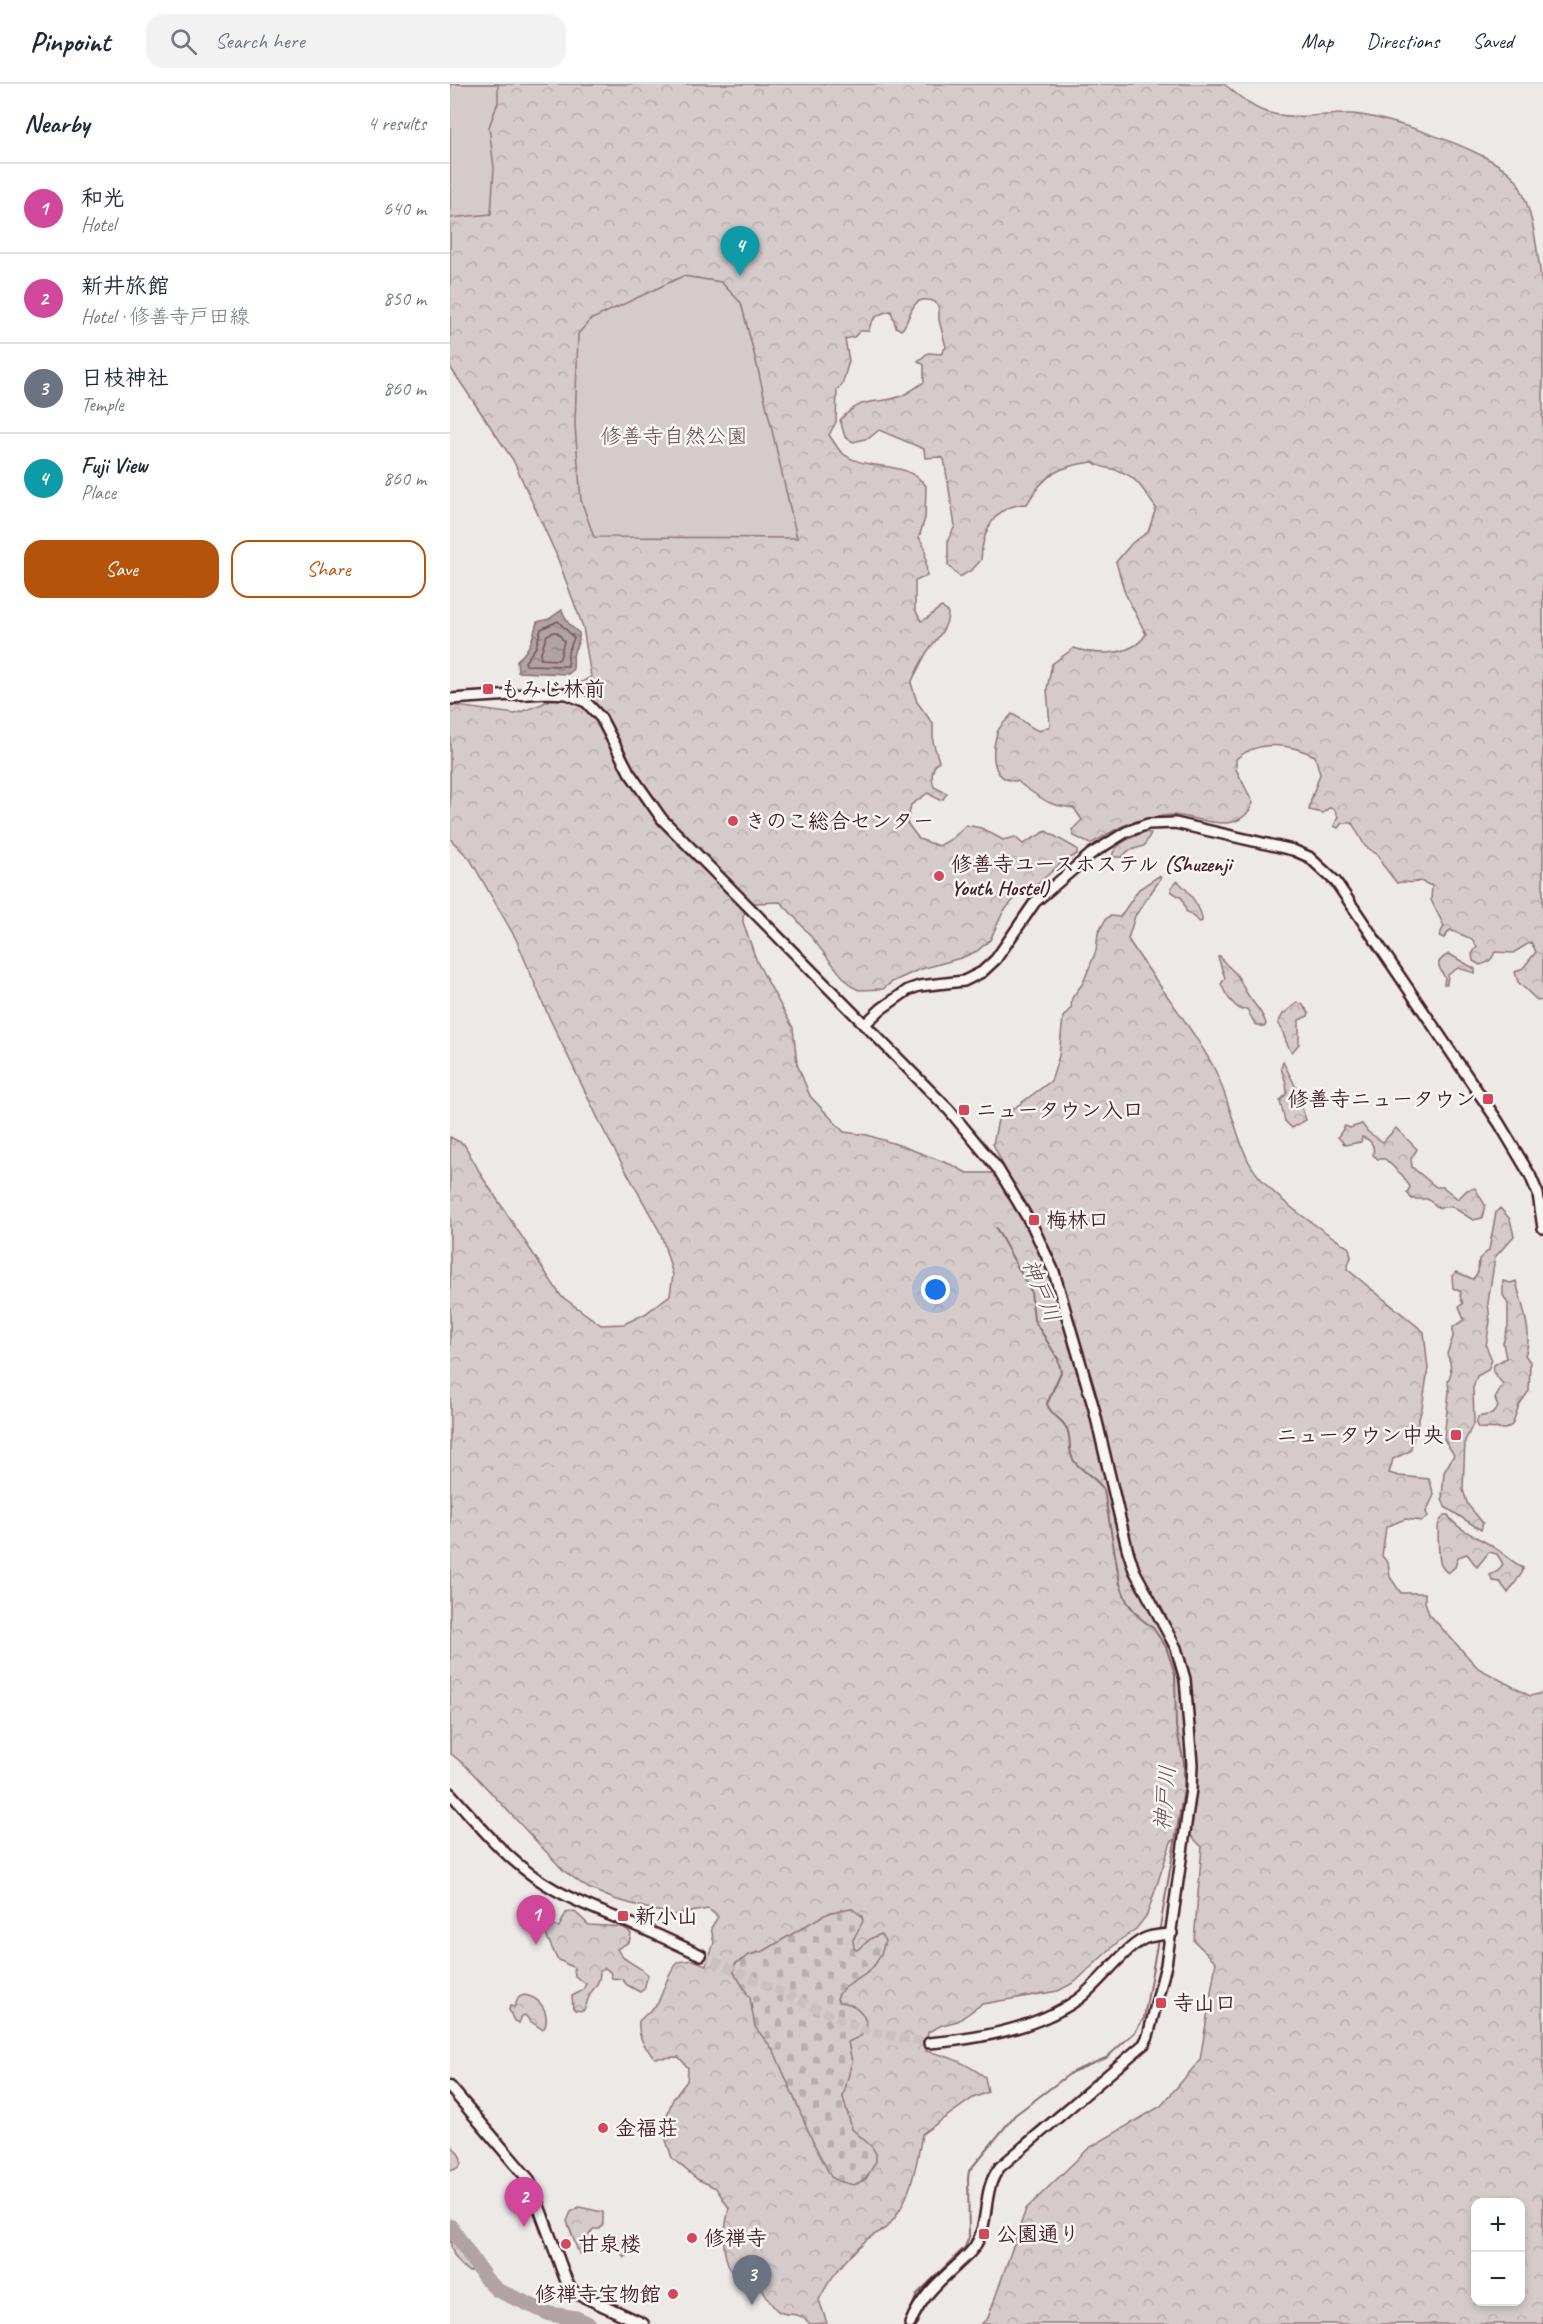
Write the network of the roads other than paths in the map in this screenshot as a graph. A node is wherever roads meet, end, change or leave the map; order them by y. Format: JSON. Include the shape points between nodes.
{"nodes":[{"id":1,"x":450,"y":699,"type":"edge"},
{"id":2,"x":864,"y":1025,"type":"junction"},
{"id":3,"x":1543,"y":1228,"type":"edge"},
{"id":4,"x":450,"y":1793,"type":"edge"},
{"id":5,"x":1172,"y":1934,"type":"junction"},
{"id":6,"x":700,"y":1955,"type":"tunnel mouth"},
{"id":7,"x":929,"y":2043,"type":"tunnel mouth"},
{"id":8,"x":450,"y":2087,"type":"edge"},
{"id":9,"x":643,"y":2324,"type":"edge"},
{"id":10,"x":910,"y":2324,"type":"edge"}],
"edges":[{"from":1,"to":2,"type":"street","via":[[547,693],[586,702],[596,710],[629,772],[662,819]]},
{"from":2,"to":3,"type":"street","via":[[908,990],[964,981],[982,972],[996,959],[1035,902],[1108,842],[1126,832],[1148,824],[1175,823],[1293,850],[1309,857],[1336,882],[1499,1123],[1538,1194]]},
{"from":2,"to":5,"type":"street","via":[[949,1110],[991,1160],[1033,1227],[1054,1272],[1094,1409],[1126,1548],[1176,1648],[1185,1679],[1192,1764]]},
{"from":4,"to":6,"type":"street","via":[[506,1853],[550,1887]]},
{"from":5,"to":7,"type":"street","via":[[1149,1937],[1132,1946],[1101,1980],[1062,2009],[979,2038]]},
{"from":5,"to":10,"type":"street","via":[[1155,2013],[1144,2044],[1000,2167],[992,2177],[983,2227],[974,2248],[927,2293]]},
{"from":8,"to":9,"type":"main road","via":[[529,2180],[572,2291]]}]}
